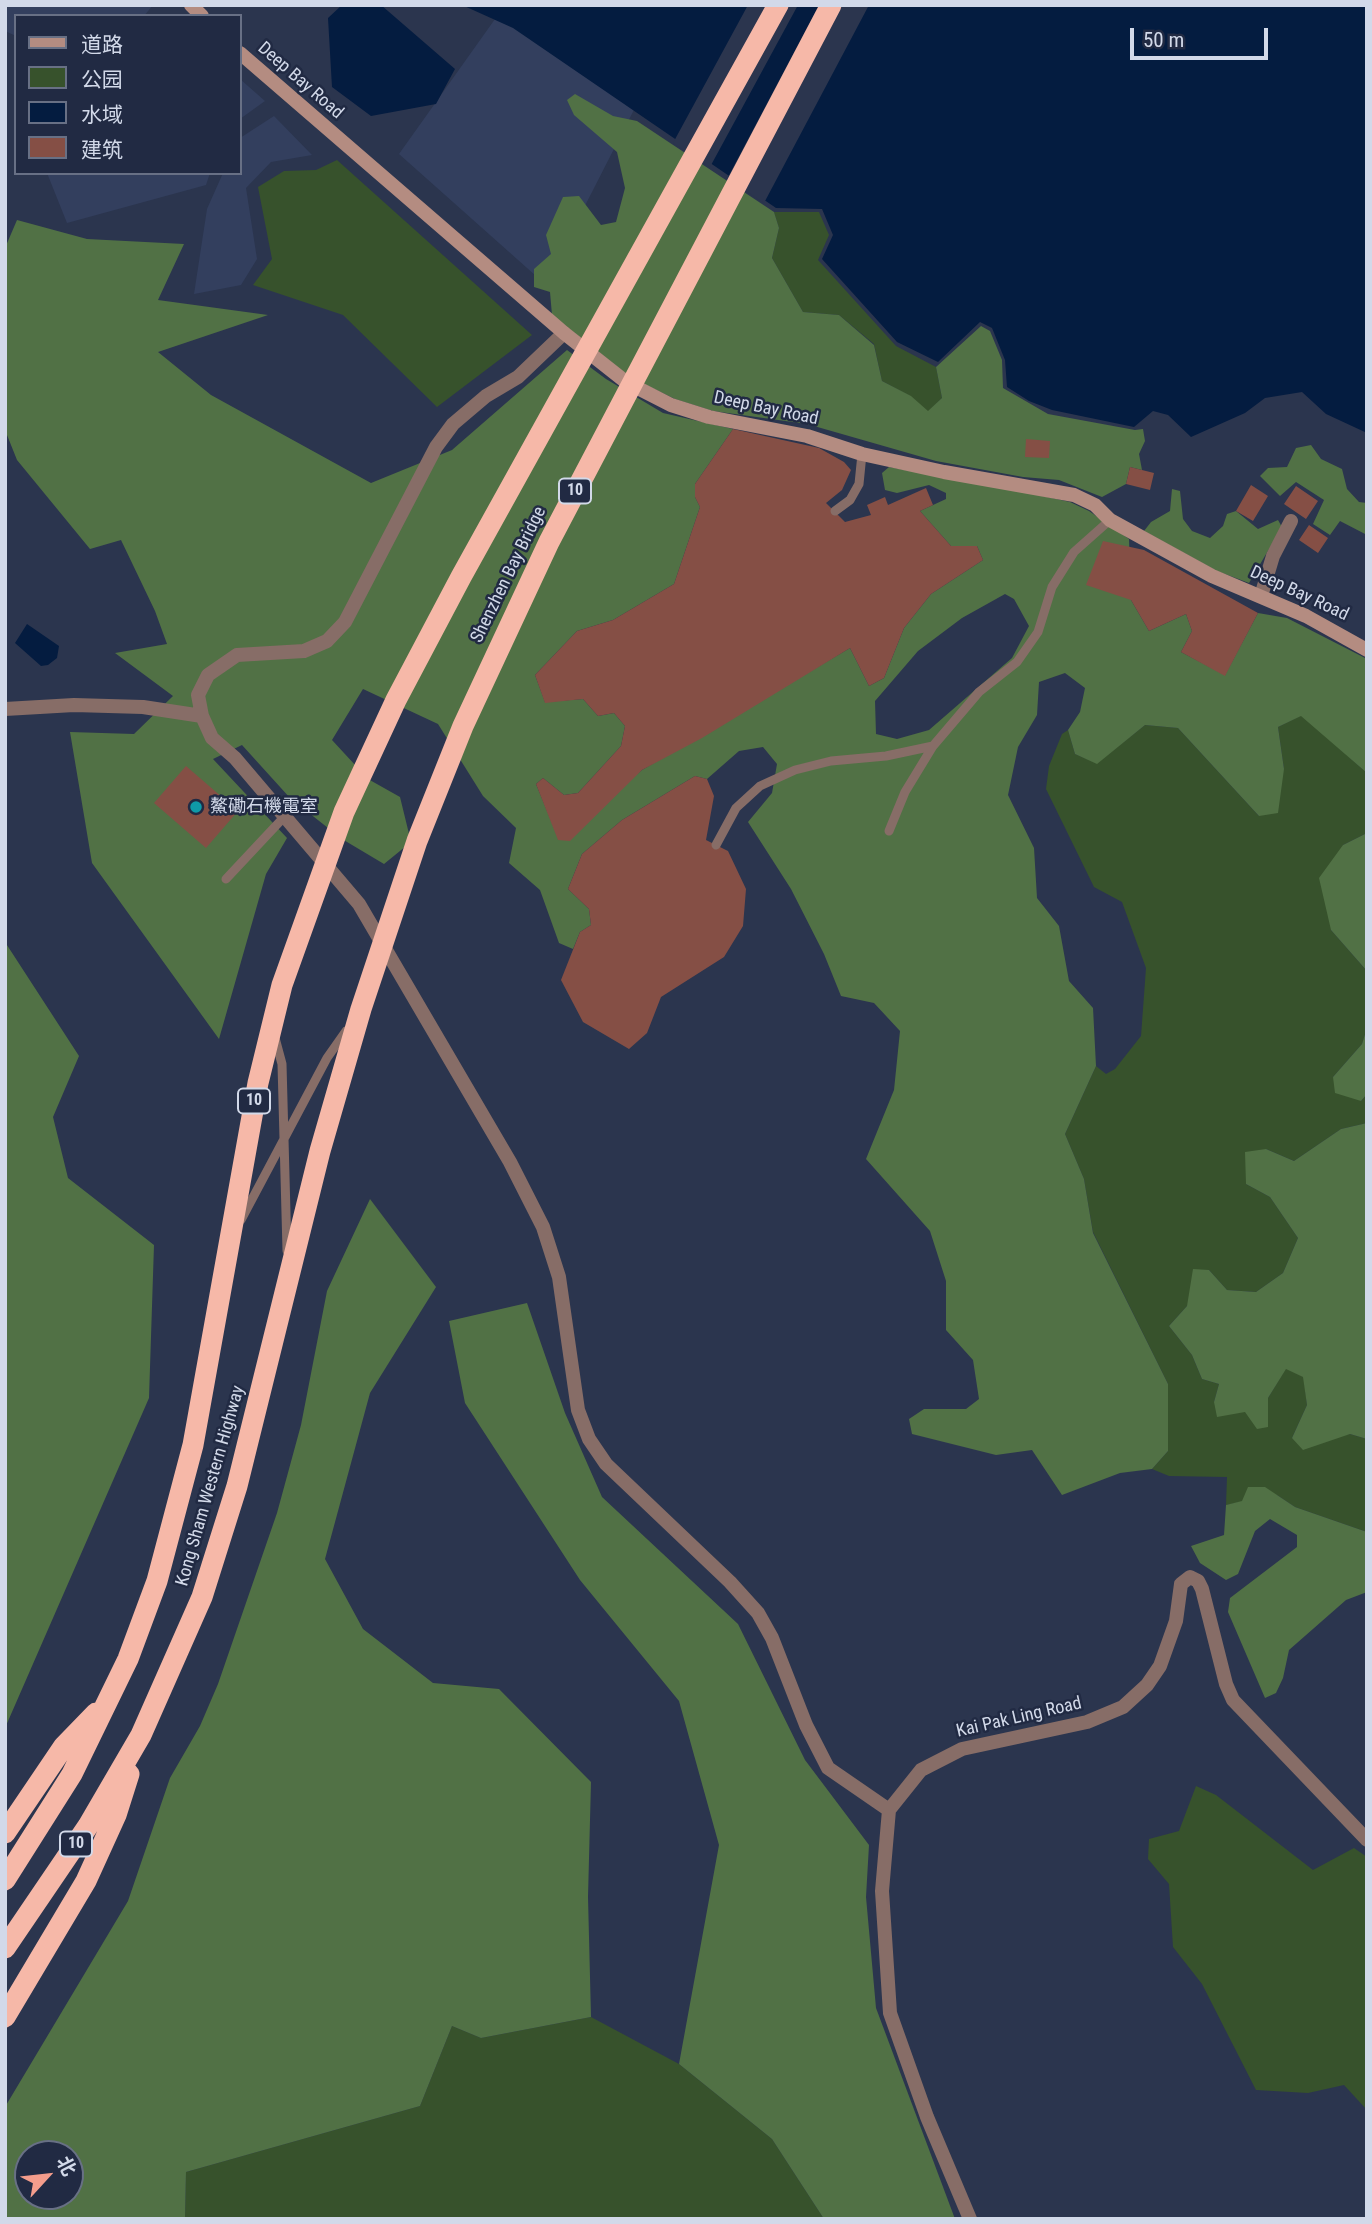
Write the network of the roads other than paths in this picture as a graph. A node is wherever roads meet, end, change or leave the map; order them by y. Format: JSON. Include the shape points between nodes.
{"nodes":[{"id":1,"x":778,"y":5,"type":"edge"},
{"id":2,"x":831,"y":5,"type":"edge"},
{"id":3,"x":242,"y":55,"type":"edge"},
{"id":4,"x":564,"y":333,"type":"junction"},
{"id":5,"x":862,"y":454,"type":"junction"},
{"id":6,"x":835,"y":511,"type":"dead end"},
{"id":7,"x":1110,"y":520,"type":"junction"},
{"id":8,"x":1291,"y":521,"type":"dead end"},
{"id":9,"x":1261,"y":596,"type":"junction"},
{"id":10,"x":1367,"y":650,"type":"edge"},
{"id":11,"x":5,"y":709,"type":"edge"},
{"id":12,"x":202,"y":716,"type":"junction"},
{"id":13,"x":933,"y":746,"type":"junction"},
{"id":14,"x":285,"y":816,"type":"junction"},
{"id":15,"x":889,"y":831,"type":"dead end"},
{"id":16,"x":716,"y":845,"type":"dead end"},
{"id":17,"x":226,"y":879,"type":"dead end"},
{"id":18,"x":298,"y":938,"type":"joint"},
{"id":19,"x":363,"y":1002,"type":"junction"},
{"id":20,"x":271,"y":1026,"type":"junction"},
{"id":21,"x":284,"y":1142,"type":"junction"},
{"id":22,"x":228,"y":1243,"type":"junction"},
{"id":23,"x":289,"y":1275,"type":"junction"},
{"id":24,"x":109,"y":1699,"type":"junction"},
{"id":25,"x":141,"y":1735,"type":"junction"},
{"id":26,"x":890,"y":1811,"type":"junction"},
{"id":27,"x":5,"y":1833,"type":"edge"},
{"id":28,"x":1367,"y":1840,"type":"edge"},
{"id":29,"x":5,"y":1880,"type":"edge"},
{"id":30,"x":5,"y":1948,"type":"edge"},
{"id":31,"x":5,"y":2017,"type":"edge"},
{"id":32,"x":971,"y":2219,"type":"edge"}],
"edges":[{"from":1,"to":18,"type":"highway","name":"Shenzhen Bay Bridge","number":"10","via":[[396,700],[344,813]]},
{"from":2,"to":19,"type":"highway","name":"Shenzhen Bay Bridge","number":"10","via":[[516,608],[426,819]]},
{"from":3,"to":4,"type":"street","name":"Deep Bay Road"},
{"from":4,"to":5,"type":"street","name":"Deep Bay Road","via":[[626,382],[671,405],[807,436]]},
{"from":4,"to":12,"type":"street","via":[[518,377],[453,424],[436,446],[345,622],[327,641],[304,651],[237,655],[208,675],[198,695]]},
{"from":5,"to":6,"type":"lane","via":[[859,484],[850,500]]},
{"from":5,"to":7,"type":"street","name":"Deep Bay Road","via":[[1074,495]]},
{"from":7,"to":9,"type":"street","name":"Deep Bay Road","via":[[1212,576]]},
{"from":7,"to":13,"type":"lane","via":[[1074,552],[1052,587],[1038,632],[1017,662],[979,692]]},
{"from":8,"to":9,"type":"street","via":[[1273,556]]},
{"from":9,"to":10,"type":"street","name":"Deep Bay Road"},
{"from":11,"to":12,"type":"street","via":[[102,705]]},
{"from":12,"to":14,"type":"street","via":[[212,738]]},
{"from":13,"to":15,"type":"lane","via":[[905,792]]},
{"from":13,"to":16,"type":"lane","via":[[795,769],[760,786],[736,808]]},
{"from":14,"to":17,"type":"lane"},
{"from":14,"to":26,"type":"street","via":[[359,904],[510,1161],[542,1227],[559,1277],[578,1410],[589,1439],[606,1464],[758,1613],[828,1768]]},
{"from":18,"to":20,"type":"highway","name":"Kong Sham Western Highway","number":"10"},
{"from":19,"to":21,"type":"lane","via":[[327,1058]]},
{"from":19,"to":23,"type":"highway","name":"Kong Sham Western Highway","number":"10"},
{"from":20,"to":21,"type":"lane","via":[[282,1064]]},
{"from":20,"to":22,"type":"highway","name":"Kong Sham Western Highway","number":"10"},
{"from":21,"to":22,"type":"lane"},
{"from":21,"to":23,"type":"lane"},
{"from":22,"to":24,"type":"highway","name":"Kong Sham Western Highway","number":"10","via":[[184,1484],[157,1581]]},
{"from":23,"to":25,"type":"highway","name":"Kong Sham Western Highway","number":"10","via":[[225,1530],[189,1631]]},
{"from":24,"to":27,"type":"highway","via":[[64,1746]]},
{"from":24,"to":29,"type":"highway","name":"Kong Sham Western Highway","number":"10","via":[[72,1774]]},
{"from":25,"to":30,"type":"highway","name":"Kong Sham Western Highway","number":"10","via":[[88,1826]]},
{"from":25,"to":31,"type":"highway","via":[[116,1815],[86,1881]]},
{"from":26,"to":28,"type":"street","name":"Kai Pak Ling Road","via":[[920,1770],[962,1749],[1102,1718],[1132,1701],[1160,1666],[1176,1621],[1181,1584],[1190,1577],[1202,1589],[1233,1700]]},
{"from":26,"to":32,"type":"street","via":[[882,1891],[890,2013],[927,2117]]}]}
